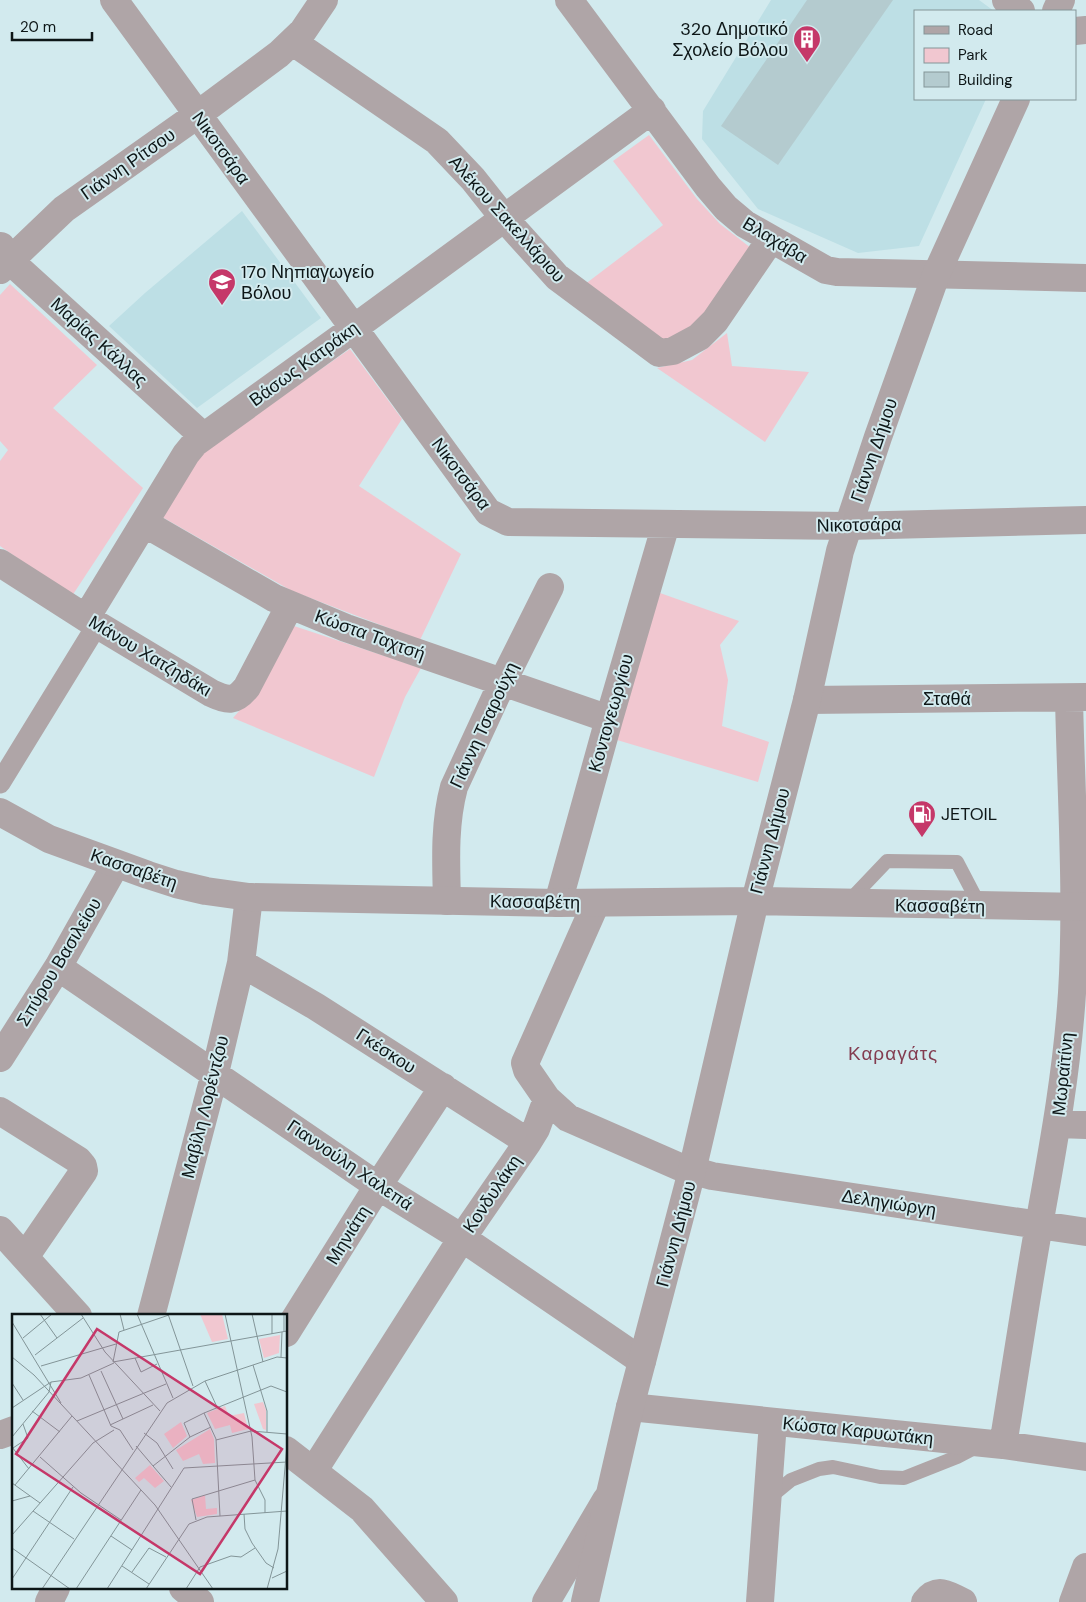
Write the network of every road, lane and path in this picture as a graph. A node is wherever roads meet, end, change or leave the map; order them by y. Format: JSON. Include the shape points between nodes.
{"nodes":[{"id":1,"x":114,"y":0,"type":"edge"},
{"id":2,"x":324,"y":0,"type":"edge"},
{"id":3,"x":569,"y":0,"type":"edge"},
{"id":4,"x":1006,"y":0,"type":"edge"},
{"id":5,"x":1020,"y":10,"type":"edge"},
{"id":6,"x":293,"y":42,"type":"junction"},
{"id":7,"x":1016,"y":100,"type":"edge"},
{"id":8,"x":652,"y":110,"type":"junction"},
{"id":9,"x":197,"y":115,"type":"junction"},
{"id":10,"x":504,"y":218,"type":"junction"},
{"id":11,"x":771,"y":240,"type":"junction"},
{"id":12,"x":3,"y":258,"type":"edge"},
{"id":13,"x":936,"y":275,"type":"junction"},
{"id":14,"x":1086,"y":278,"type":"edge"},
{"id":15,"x":354,"y":328,"type":"junction"},
{"id":16,"x":203,"y":436,"type":"junction"},
{"id":17,"x":1086,"y":520,"type":"edge"},
{"id":18,"x":144,"y":523,"type":"junction"},
{"id":19,"x":666,"y":524,"type":"junction"},
{"id":20,"x":848,"y":526,"type":"junction"},
{"id":21,"x":0,"y":563,"type":"edge"},
{"id":22,"x":550,"y":587,"type":"dead end"},
{"id":23,"x":290,"y":605,"type":"junction"},
{"id":24,"x":91,"y":622,"type":"junction"},
{"id":25,"x":502,"y":683,"type":"junction"},
{"id":26,"x":1078,"y":698,"type":"edge"},
{"id":27,"x":807,"y":700,"type":"junction"},
{"id":28,"x":609,"y":719,"type":"junction"},
{"id":29,"x":0,"y":783,"type":"edge"},
{"id":30,"x":0,"y":812,"type":"edge"},
{"id":31,"x":116,"y":864,"type":"junction"},
{"id":32,"x":249,"y":896,"type":"junction"},
{"id":33,"x":447,"y":901,"type":"junction"},
{"id":34,"x":755,"y":901,"type":"junction"},
{"id":35,"x":558,"y":903,"type":"junction"},
{"id":36,"x":596,"y":903,"type":"junction"},
{"id":37,"x":847,"y":904,"type":"junction"},
{"id":38,"x":980,"y":906,"type":"junction"},
{"id":39,"x":1080,"y":907,"type":"edge"},
{"id":40,"x":241,"y":963,"type":"junction"},
{"id":41,"x":58,"y":967,"type":"junction"},
{"id":42,"x":0,"y":1058,"type":"edge"},
{"id":43,"x":215,"y":1073,"type":"junction"},
{"id":44,"x":443,"y":1087,"type":"junction"},
{"id":45,"x":547,"y":1099,"type":"junction"},
{"id":46,"x":0,"y":1111,"type":"edge"},
{"id":47,"x":1058,"y":1124,"type":"junction"},
{"id":48,"x":1086,"y":1124,"type":"edge"},
{"id":49,"x":528,"y":1142,"type":"junction"},
{"id":50,"x":692,"y":1171,"type":"junction"},
{"id":51,"x":378,"y":1186,"type":"junction"},
{"id":52,"x":1039,"y":1226,"type":"junction"},
{"id":53,"x":0,"y":1230,"type":"edge"},
{"id":54,"x":1086,"y":1232,"type":"edge"},
{"id":55,"x":462,"y":1238,"type":"junction"},
{"id":56,"x":25,"y":1257,"type":"junction"},
{"id":57,"x":76,"y":1314,"type":"edge"},
{"id":58,"x":152,"y":1314,"type":"edge"},
{"id":59,"x":288,"y":1330,"type":"edge"},
{"id":60,"x":642,"y":1361,"type":"junction"},
{"id":61,"x":630,"y":1407,"type":"junction"},
{"id":62,"x":773,"y":1422,"type":"junction"},
{"id":63,"x":993,"y":1445,"type":"junction"},
{"id":64,"x":288,"y":1451,"type":"edge"},
{"id":65,"x":1086,"y":1457,"type":"edge"},
{"id":66,"x":314,"y":1470,"type":"junction"},
{"id":67,"x":611,"y":1492,"type":"junction"},
{"id":68,"x":768,"y":1499,"type":"junction"},
{"id":69,"x":1086,"y":1567,"type":"edge"},
{"id":70,"x":55,"y":1590,"type":"edge"},
{"id":71,"x":185,"y":1590,"type":"edge"},
{"id":72,"x":931,"y":1597,"type":"edge"},
{"id":73,"x":49,"y":1602,"type":"edge"},
{"id":74,"x":200,"y":1602,"type":"edge"},
{"id":75,"x":444,"y":1602,"type":"edge"},
{"id":76,"x":546,"y":1602,"type":"edge"},
{"id":77,"x":585,"y":1602,"type":"edge"},
{"id":78,"x":760,"y":1602,"type":"edge"},
{"id":79,"x":963,"y":1602,"type":"edge"},
{"id":80,"x":1073,"y":1602,"type":"edge"}],
"edges":[{"from":1,"to":9,"type":"street","name":"Νικοτσάρα"},
{"from":2,"to":6,"type":"street","name":"Γιάννη Ρίτσου"},
{"from":3,"to":8,"type":"street","name":"Βλαχάβα"},
{"from":4,"to":5,"type":"street"},
{"from":6,"to":9,"type":"street","name":"Γιάννη Ρίτσου"},
{"from":6,"to":10,"type":"street","name":"Αλέκου Σακελλάριου","via":[[437,141]]},
{"from":7,"to":13,"type":"street","name":"Γιάννη Δήμου"},
{"from":8,"to":10,"type":"street","name":"Βάσως Κατράκη"},
{"from":8,"to":11,"type":"street","name":"Βλαχάβα","via":[[726,208]]},
{"from":9,"to":12,"type":"street","name":"Γιάννη Ρίτσου","via":[[64,209]]},
{"from":9,"to":15,"type":"street","name":"Νικοτσάρα"},
{"from":10,"to":11,"type":"street","name":"Αλέκου Σακελλάριου","via":[[565,285],[659,353],[673,351],[699,337],[715,321]]},
{"from":10,"to":15,"type":"street","name":"Βάσως Κατράκη"},
{"from":11,"to":13,"type":"street","name":"Βλαχάβα","via":[[826,270]]},
{"from":12,"to":16,"type":"street","name":"Μαρίας Κάλλας"},
{"from":13,"to":14,"type":"street","name":"Βλαχάβα"},
{"from":13,"to":20,"type":"street","name":"Γιάννη Δήμου"},
{"from":15,"to":16,"type":"street","name":"Βάσως Κατράκη"},
{"from":15,"to":19,"type":"street","name":"Νικοτσάρα","via":[[488,512],[508,522]]},
{"from":16,"to":18,"type":"street","name":"Βάσως Κατράκη","via":[[186,454]]},
{"from":17,"to":20,"type":"street","name":"Νικοτσάρα"},
{"from":18,"to":23,"type":"street","name":"Κώστα Ταχτσή"},
{"from":18,"to":24,"type":"street","name":"Βάσως Κατράκη"},
{"from":19,"to":20,"type":"street","name":"Νικοτσάρα"},
{"from":19,"to":28,"type":"street","name":"Κοντογεωργίου"},
{"from":20,"to":27,"type":"street","name":"Γιάννη Δήμου"},
{"from":21,"to":24,"type":"street","name":"Μάνου Χατζηδάκι"},
{"from":22,"to":25,"type":"street","name":"Γιάννη Τσαρούχη"},
{"from":23,"to":24,"type":"street","name":"Μάνου Χατζηδάκι","via":[[248,687],[240,696],[231,699],[211,693]]},
{"from":23,"to":25,"type":"street","name":"Κώστα Ταχτσή"},
{"from":24,"to":29,"type":"street","name":"Βάσως Κατράκη"},
{"from":25,"to":28,"type":"street","name":"Κώστα Ταχτσή"},
{"from":25,"to":33,"type":"street","name":"Γιάννη Τσαρούχη","via":[[460,772],[450,802],[446,830]]},
{"from":26,"to":27,"type":"street","name":"Σταθά"},
{"from":26,"to":39,"type":"street","name":"Μωραϊτίνη"},
{"from":27,"to":34,"type":"street","name":"Γιάννη Δήμου"},
{"from":28,"to":35,"type":"street","name":"Κοντογεωργίου"},
{"from":30,"to":31,"type":"street","name":"Κασσαβέτη","via":[[49,839]]},
{"from":31,"to":32,"type":"street","name":"Κασσαβέτη","via":[[176,884]]},
{"from":31,"to":41,"type":"street","name":"Σπύρου Βασιλείου"},
{"from":32,"to":33,"type":"street","name":"Κασσαβέτη"},
{"from":32,"to":40,"type":"street","name":"Μαβίλη Λορέντζου"},
{"from":33,"to":35,"type":"street","name":"Κασσαβέτη"},
{"from":34,"to":36,"type":"street","name":"Κασσαβέτη"},
{"from":34,"to":37,"type":"street","name":"Κασσαβέτη"},
{"from":34,"to":50,"type":"street","name":"Γιάννη Δήμου"},
{"from":35,"to":36,"type":"street","name":"Κασσαβέτη"},
{"from":36,"to":45,"type":"street","via":[[525,1063]]},
{"from":37,"to":38,"type":"street","name":"Κασσαβέτη"},
{"from":37,"to":38,"type":"lane","via":[[887,861],[957,862]]},
{"from":38,"to":39,"type":"street","name":"Κασσαβέτη"},
{"from":39,"to":47,"type":"street","name":"Μωραϊτίνη"},
{"from":40,"to":43,"type":"street","name":"Μαβίλη Λορέντζου"},
{"from":40,"to":44,"type":"street","name":"Γκέσκου"},
{"from":41,"to":42,"type":"street","name":"Σπύρου Βασιλείου"},
{"from":41,"to":43,"type":"street","name":"Γιαννούλη Χαλεπά"},
{"from":43,"to":51,"type":"street","name":"Γιαννούλη Χαλεπά"},
{"from":43,"to":58,"type":"street","name":"Μαβίλη Λορέντζου"},
{"from":44,"to":49,"type":"street","name":"Γκέσκου"},
{"from":44,"to":51,"type":"street","name":"Μηνιάτη"},
{"from":45,"to":49,"type":"street","name":"Κονδυλάκη"},
{"from":45,"to":50,"type":"street","via":[[568,1118]]},
{"from":46,"to":56,"type":"street","via":[[78,1160],[84,1171]]},
{"from":47,"to":48,"type":"street"},
{"from":47,"to":52,"type":"street","name":"Μωραϊτίνη"},
{"from":49,"to":55,"type":"street","name":"Κονδυλάκη"},
{"from":50,"to":52,"type":"street","name":"Δεληγιώργη"},
{"from":50,"to":60,"type":"street","name":"Γιάννη Δήμου"},
{"from":51,"to":55,"type":"street","name":"Γιαννούλη Χαλεπά"},
{"from":51,"to":59,"type":"street","name":"Μηνιάτη"},
{"from":52,"to":54,"type":"street","name":"Δεληγιώργη"},
{"from":52,"to":63,"type":"street","name":"Μωραϊτίνη"},
{"from":53,"to":56,"type":"street"},
{"from":55,"to":60,"type":"street","name":"Γιαννούλη Χαλεπά"},
{"from":55,"to":66,"type":"street","name":"Κονδυλάκη"},
{"from":56,"to":57,"type":"street"},
{"from":60,"to":61,"type":"street","name":"Γιάννη Δήμου"},
{"from":61,"to":62,"type":"street","name":"Κώστα Καρυωτάκη"},
{"from":61,"to":67,"type":"street","name":"Γιάννη Δήμου"},
{"from":62,"to":63,"type":"street","name":"Κώστα Καρυωτάκη"},
{"from":62,"to":68,"type":"street"},
{"from":63,"to":65,"type":"street","name":"Κώστα Καρυωτάκη"},
{"from":63,"to":68,"type":"lane","via":[[904,1478],[880,1477],[833,1467],[819,1469],[791,1480]]},
{"from":64,"to":66,"type":"street"},
{"from":66,"to":75,"type":"street","via":[[362,1509]]},
{"from":67,"to":76,"type":"street"},
{"from":67,"to":77,"type":"street","name":"Γιάννη Δήμου"},
{"from":68,"to":78,"type":"street"},
{"from":69,"to":80,"type":"street"},
{"from":70,"to":73,"type":"street"},
{"from":71,"to":74,"type":"street"},
{"from":72,"to":79,"type":"street","via":[[942,1593]]}]}
